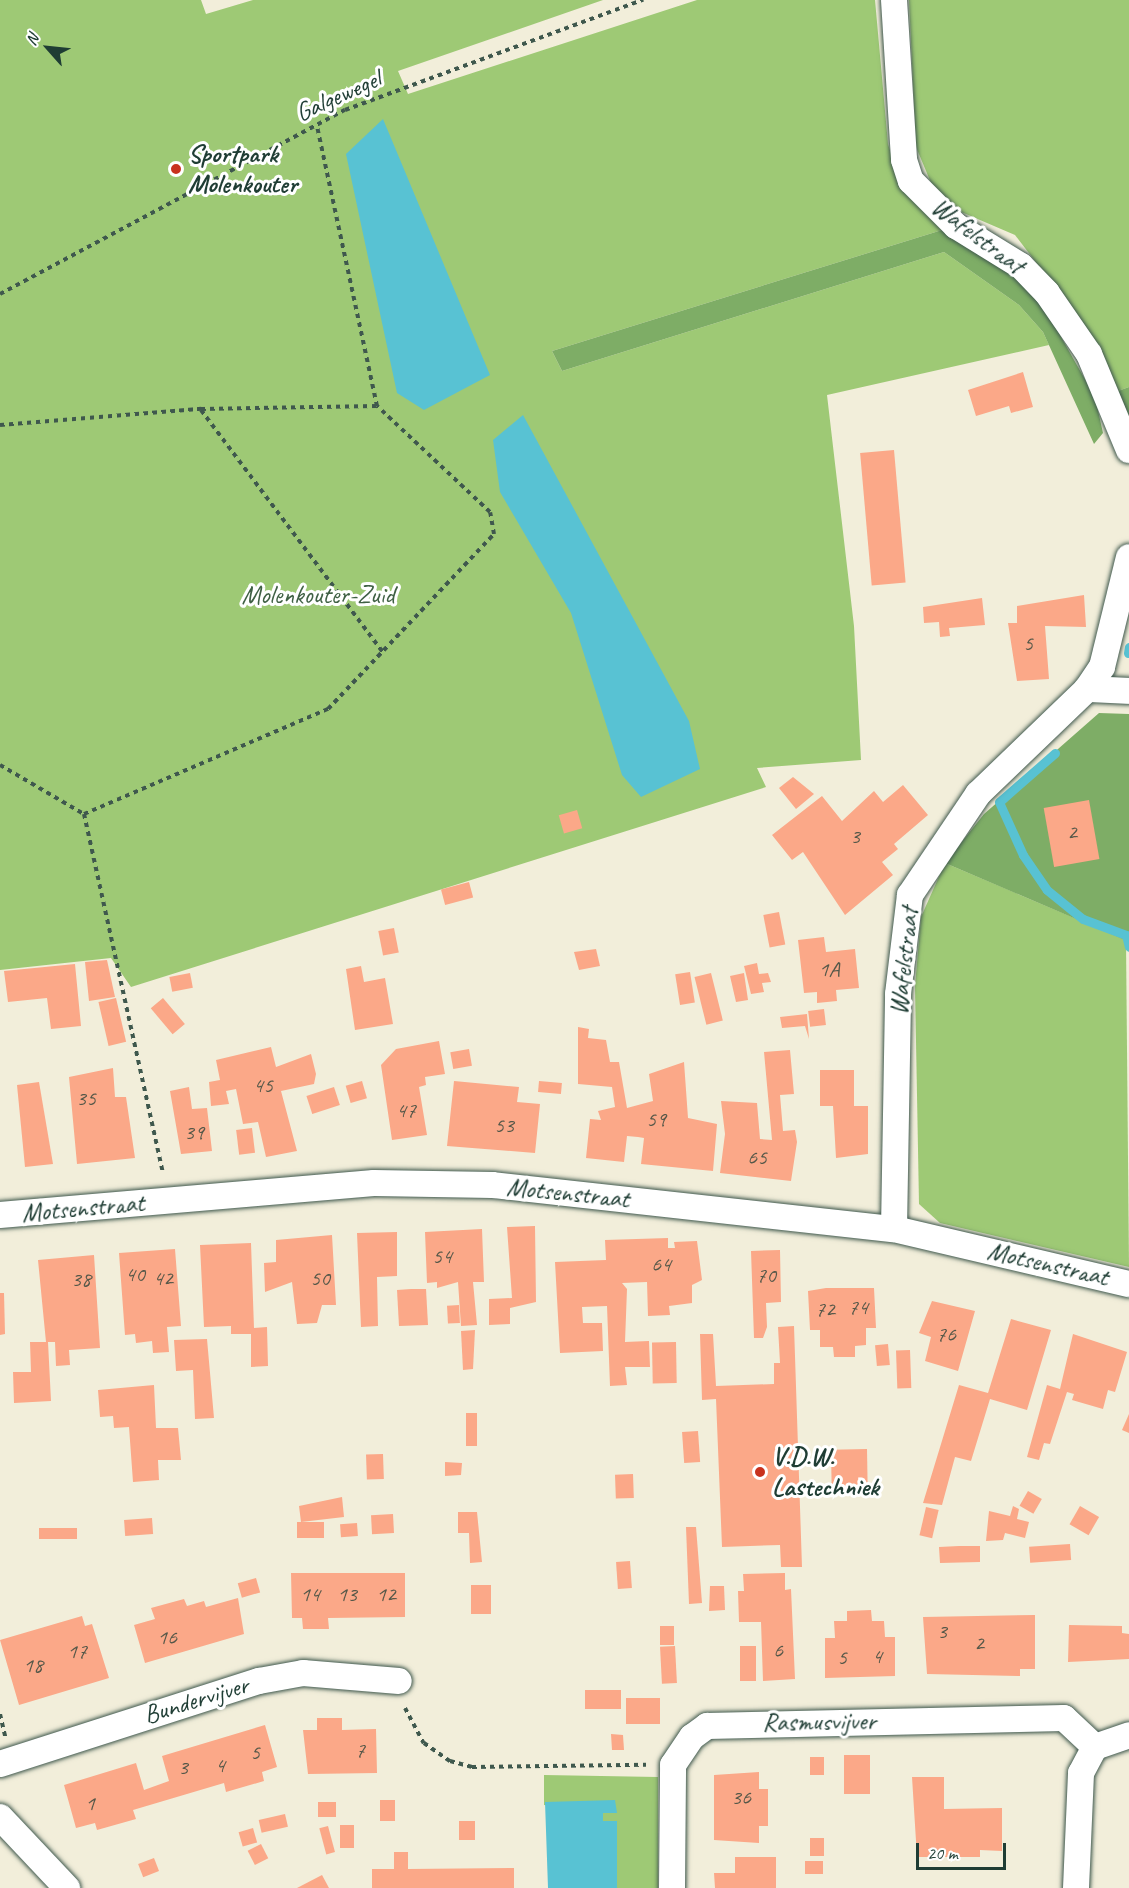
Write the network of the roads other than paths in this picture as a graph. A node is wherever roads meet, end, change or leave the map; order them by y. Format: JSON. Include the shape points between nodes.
{"nodes":[{"id":1,"x":894,"y":0,"type":"edge"},
{"id":2,"x":1129,"y":450,"type":"edge"},
{"id":3,"x":1129,"y":557,"type":"edge"},
{"id":4,"x":1088,"y":689,"type":"junction"},
{"id":5,"x":1129,"y":691,"type":"edge"},
{"id":6,"x":0,"y":1215,"type":"edge"},
{"id":7,"x":894,"y":1229,"type":"junction"},
{"id":8,"x":1129,"y":1284,"type":"edge"},
{"id":9,"x":399,"y":1681,"type":"road end"},
{"id":10,"x":1129,"y":1735,"type":"edge"},
{"id":11,"x":1095,"y":1747,"type":"junction"},
{"id":12,"x":0,"y":1764,"type":"edge"},
{"id":13,"x":0,"y":1817,"type":"edge"},
{"id":14,"x":67,"y":1888,"type":"edge"},
{"id":15,"x":672,"y":1888,"type":"edge"},
{"id":16,"x":1076,"y":1888,"type":"edge"}],
"edges":[{"from":1,"to":2,"type":"street","name":"Wafelstraat","via":[[904,160],[911,180],[956,226],[1021,266],[1047,292],[1089,354]]},
{"from":3,"to":4,"type":"street","name":"Wafelstraat","via":[[1111,643]]},
{"from":4,"to":5,"type":"street"},
{"from":4,"to":7,"type":"street","name":"Wafelstraat","via":[[978,794],[910,895],[898,994]]},
{"from":6,"to":7,"type":"street","name":"Motsenstraat","via":[[374,1183],[457,1183]]},
{"from":7,"to":8,"type":"street","name":"Motsenstraat"},
{"from":9,"to":12,"type":"street","name":"Bundervijver","via":[[303,1674],[259,1681]]},
{"from":10,"to":11,"type":"street"},
{"from":11,"to":15,"type":"street","name":"Rasmusvijver","via":[[1064,1718],[707,1726],[692,1737],[673,1765]]},
{"from":11,"to":16,"type":"street","via":[[1076,1796]]},
{"from":13,"to":14,"type":"street"}]}
